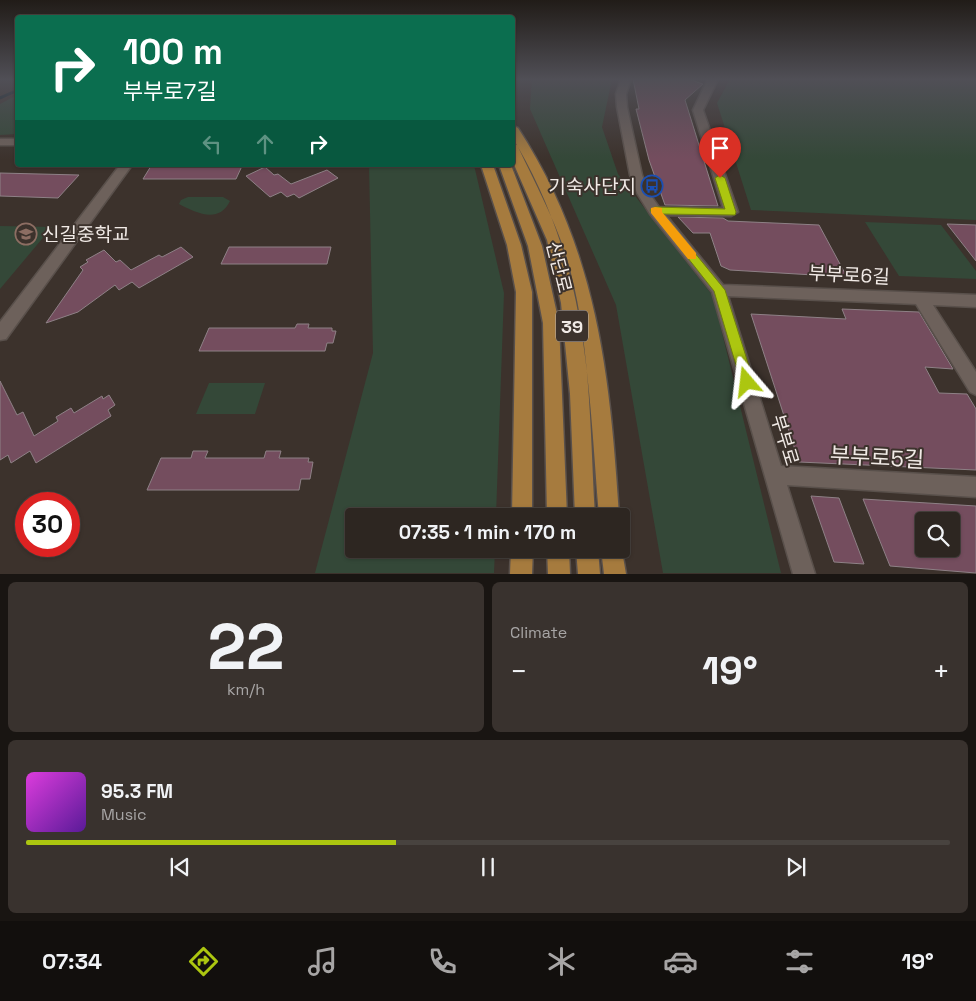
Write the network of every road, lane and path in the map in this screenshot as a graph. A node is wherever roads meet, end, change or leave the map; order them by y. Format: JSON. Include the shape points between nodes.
{"nodes":[{"id":1,"x":622,"y":106,"type":"edge"},
{"id":2,"x":699,"y":106,"type":"edge"},
{"id":3,"x":515,"y":132,"type":"edge"},
{"id":4,"x":0,"y":142,"type":"edge"},
{"id":5,"x":15,"y":142,"type":"edge"},
{"id":6,"x":515,"y":152,"type":"edge"},
{"id":7,"x":125,"y":167,"type":"edge"},
{"id":8,"x":487,"y":167,"type":"edge"},
{"id":9,"x":506,"y":167,"type":"edge"},
{"id":10,"x":655,"y":210,"type":"junction"},
{"id":11,"x":720,"y":290,"type":"junction"},
{"id":12,"x":920,"y":298,"type":"junction"},
{"id":13,"x":976,"y":301,"type":"edge"},
{"id":14,"x":0,"y":334,"type":"edge"},
{"id":15,"x":976,"y":387,"type":"edge"},
{"id":16,"x":775,"y":475,"type":"junction"},
{"id":17,"x":976,"y":487,"type":"edge"},
{"id":18,"x":522,"y":508,"type":"edge"},
{"id":19,"x":557,"y":508,"type":"edge"},
{"id":20,"x":585,"y":508,"type":"edge"},
{"id":21,"x":608,"y":508,"type":"edge"},
{"id":22,"x":522,"y":558,"type":"edge"},
{"id":23,"x":558,"y":558,"type":"edge"},
{"id":24,"x":588,"y":558,"type":"edge"},
{"id":25,"x":613,"y":558,"type":"edge"},
{"id":26,"x":521,"y":574,"type":"edge"},
{"id":27,"x":559,"y":574,"type":"edge"},
{"id":28,"x":589,"y":574,"type":"edge"},
{"id":29,"x":615,"y":574,"type":"edge"},
{"id":30,"x":804,"y":574,"type":"edge"}],
"edges":[{"from":1,"to":10,"type":"street","name":"부부로","via":[[636,175]]},
{"from":2,"to":10,"type":"street","via":[[698,110],[731,212]]},
{"from":3,"to":21,"type":"main road","via":[[527,150],[560,220],[577,269],[592,344]]},
{"from":4,"to":5,"type":"street"},
{"from":6,"to":20,"type":"main road","name":"산단로","number":"39","via":[[546,219],[562,272],[575,343]]},
{"from":7,"to":14,"type":"street"},
{"from":8,"to":18,"type":"main road","via":[[514,245],[524,292]]},
{"from":9,"to":19,"type":"main road","name":"산단로","number":"39","via":[[535,246],[551,323]]},
{"from":10,"to":11,"type":"street","name":"부부로"},
{"from":11,"to":12,"type":"street","name":"부부로6길"},
{"from":11,"to":16,"type":"street","name":"부부로"},
{"from":12,"to":13,"type":"street","name":"부부로6길"},
{"from":12,"to":15,"type":"street"},
{"from":16,"to":17,"type":"street","name":"부부로5길"},
{"from":16,"to":30,"type":"street","name":"부부로"},
{"from":22,"to":26,"type":"main road"},
{"from":23,"to":27,"type":"main road"},
{"from":24,"to":28,"type":"main road"},
{"from":25,"to":29,"type":"main road"}]}
